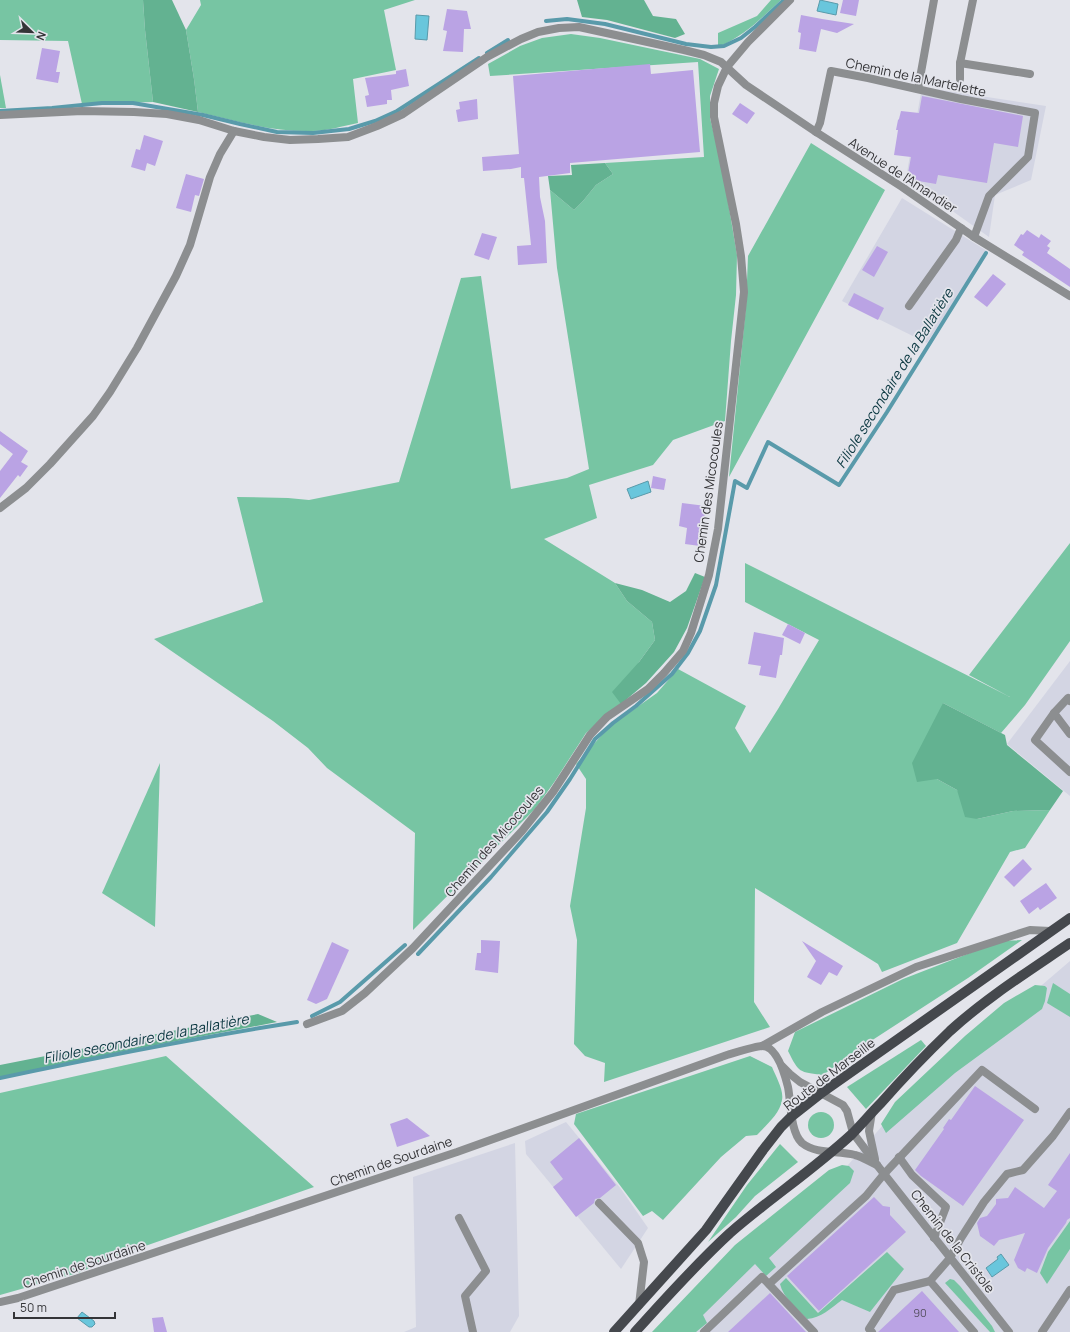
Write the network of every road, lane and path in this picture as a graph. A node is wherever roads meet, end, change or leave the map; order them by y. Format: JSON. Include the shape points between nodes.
{"nodes":[{"id":1,"x":790,"y":0,"type":"edge"},
{"id":2,"x":934,"y":0,"type":"edge"},
{"id":3,"x":973,"y":0,"type":"edge"},
{"id":4,"x":960,"y":63,"type":"junction"},
{"id":5,"x":727,"y":67,"type":"junction"},
{"id":6,"x":1030,"y":74,"type":"dead end"},
{"id":7,"x":960,"y":79,"type":"dead end"},
{"id":8,"x":918,"y":89,"type":"junction"},
{"id":9,"x":0,"y":115,"type":"edge"},
{"id":10,"x":234,"y":131,"type":"junction"},
{"id":11,"x":816,"y":132,"type":"junction"},
{"id":12,"x":961,"y":228,"type":"junction"},
{"id":13,"x":974,"y":237,"type":"junction"},
{"id":14,"x":1070,"y":296,"type":"edge"},
{"id":15,"x":908,"y":306,"type":"dead end"},
{"id":16,"x":0,"y":508,"type":"edge"},
{"id":17,"x":1070,"y":701,"type":"edge"},
{"id":18,"x":1054,"y":713,"type":"junction"},
{"id":19,"x":1070,"y":734,"type":"edge"},
{"id":20,"x":1070,"y":772,"type":"edge"},
{"id":21,"x":1070,"y":918,"type":"edge"},
{"id":22,"x":1050,"y":932,"type":"junction"},
{"id":23,"x":1070,"y":943,"type":"edge"},
{"id":24,"x":307,"y":1024,"type":"dead end"},
{"id":25,"x":762,"y":1046,"type":"junction"},
{"id":26,"x":780,"y":1064,"type":"junction"},
{"id":27,"x":820,"y":1094,"type":"junction"},
{"id":28,"x":1035,"y":1109,"type":"dead end"},
{"id":29,"x":872,"y":1112,"type":"junction"},
{"id":30,"x":1070,"y":1112,"type":"edge"},
{"id":31,"x":792,"y":1116,"type":"junction"},
{"id":32,"x":853,"y":1133,"type":"junction"},
{"id":33,"x":830,"y":1152,"type":"junction"},
{"id":34,"x":899,"y":1157,"type":"junction"},
{"id":35,"x":877,"y":1165,"type":"junction"},
{"id":36,"x":884,"y":1174,"type":"junction"},
{"id":37,"x":599,"y":1203,"type":"dead end"},
{"id":38,"x":459,"y":1218,"type":"dead end"},
{"id":39,"x":934,"y":1238,"type":"junction"},
{"id":40,"x":950,"y":1258,"type":"junction"},
{"id":41,"x":930,"y":1281,"type":"junction"},
{"id":42,"x":769,"y":1284,"type":"junction"},
{"id":43,"x":1070,"y":1290,"type":"edge"},
{"id":44,"x":0,"y":1302,"type":"edge"},
{"id":45,"x":639,"y":1305,"type":"junction"},
{"id":46,"x":473,"y":1332,"type":"edge"},
{"id":47,"x":614,"y":1332,"type":"edge"},
{"id":48,"x":635,"y":1332,"type":"edge"},
{"id":49,"x":704,"y":1332,"type":"edge"},
{"id":50,"x":814,"y":1332,"type":"edge"},
{"id":51,"x":872,"y":1332,"type":"edge"},
{"id":52,"x":974,"y":1332,"type":"edge"},
{"id":53,"x":1009,"y":1332,"type":"edge"},
{"id":54,"x":1042,"y":1332,"type":"edge"}],
"edges":[{"from":1,"to":5,"type":"street","name":"Chemin des Micocoules"},
{"from":2,"to":8,"type":"street"},
{"from":3,"to":4,"type":"street"},
{"from":4,"to":6,"type":"street"},
{"from":4,"to":7,"type":"street"},
{"from":5,"to":10,"type":"street","name":"Avenue de l'Amandier","via":[[704,55],[684,50],[579,27],[559,28],[521,39],[487,57],[403,114],[348,137],[290,140]]},
{"from":5,"to":11,"type":"street","name":"Avenue de l'Amandier","via":[[746,85]]},
{"from":5,"to":24,"type":"street","name":"Chemin des Micocoules","via":[[718,86],[714,117],[736,224],[744,292],[718,529],[709,575],[691,633],[683,650],[648,690],[607,717],[590,735],[553,792],[522,831],[413,948],[342,1011]]},
{"from":8,"to":11,"type":"street","name":"Chemin de la Martelette","via":[[831,72]]},
{"from":8,"to":13,"type":"street","name":"Chemin de la Martelette","via":[[1035,112],[1028,157],[989,196]]},
{"from":9,"to":10,"type":"street","name":"Avenue de l'Amandier","via":[[82,111],[167,114],[199,120]]},
{"from":10,"to":16,"type":"street","via":[[210,177],[190,245],[176,276],[110,392],[50,464],[26,488]]},
{"from":11,"to":12,"type":"street","name":"Avenue de l'Amandier"},
{"from":12,"to":13,"type":"street","name":"Avenue de l'Amandier"},
{"from":12,"to":15,"type":"street","via":[[956,240]]},
{"from":13,"to":14,"type":"street","name":"Avenue de l'Amandier"},
{"from":17,"to":18,"type":"street","via":[[1068,698]]},
{"from":18,"to":19,"type":"street"},
{"from":18,"to":20,"type":"street","via":[[1034,740]]},
{"from":21,"to":22,"type":"main road","name":"Route de Marseille"},
{"from":22,"to":25,"type":"street","name":"Chemin de Sourdaine","via":[[1030,930],[916,967],[822,1012]]},
{"from":22,"to":27,"type":"main road","name":"Route de Marseille"},
{"from":23,"to":29,"type":"main road","via":[[972,1012]]},
{"from":25,"to":26,"type":"street","via":[[777,1056]]},
{"from":25,"to":44,"type":"street","name":"Chemin de Sourdaine","via":[[727,1055],[456,1152]]},
{"from":26,"to":27,"type":"street","via":[[800,1082]]},
{"from":26,"to":31,"type":"street","via":[[788,1087]]},
{"from":27,"to":31,"type":"main road","name":"Route de Marseille"},
{"from":27,"to":32,"type":"street","via":[[843,1105]]},
{"from":28,"to":34,"type":"street","via":[[982,1070]]},
{"from":29,"to":32,"type":"main road"},
{"from":29,"to":35,"type":"street","via":[[869,1131]]},
{"from":30,"to":40,"type":"street","via":[[1023,1170],[1007,1174],[984,1202]]},
{"from":31,"to":33,"type":"street","via":[[802,1142]]},
{"from":31,"to":45,"type":"main road","name":"Route de Marseille","via":[[763,1150],[706,1230]]},
{"from":32,"to":33,"type":"main road"},
{"from":32,"to":35,"type":"street","name":"Chemin de la Cristole"},
{"from":33,"to":35,"type":"street","via":[[855,1155]]},
{"from":33,"to":48,"type":"main road","via":[[717,1245]]},
{"from":34,"to":36,"type":"street"},
{"from":34,"to":39,"type":"street","via":[[912,1175],[946,1207]]},
{"from":35,"to":36,"type":"street","name":"Chemin de la Cristole"},
{"from":36,"to":39,"type":"street","name":"Chemin de la Cristole"},
{"from":36,"to":42,"type":"street","via":[[866,1196]]},
{"from":37,"to":45,"type":"street","via":[[638,1243],[644,1262]]},
{"from":38,"to":46,"type":"street","via":[[486,1271],[465,1296]]},
{"from":39,"to":40,"type":"street","name":"Chemin de la Cristole"},
{"from":40,"to":41,"type":"street"},
{"from":40,"to":53,"type":"street","name":"Chemin de la Cristole"},
{"from":41,"to":51,"type":"street","via":[[894,1290],[869,1328]]},
{"from":41,"to":52,"type":"street"},
{"from":42,"to":49,"type":"street","via":[[762,1277]]},
{"from":42,"to":50,"type":"street"},
{"from":43,"to":54,"type":"street"},
{"from":45,"to":47,"type":"main road","name":"Route de Marseille"}]}
